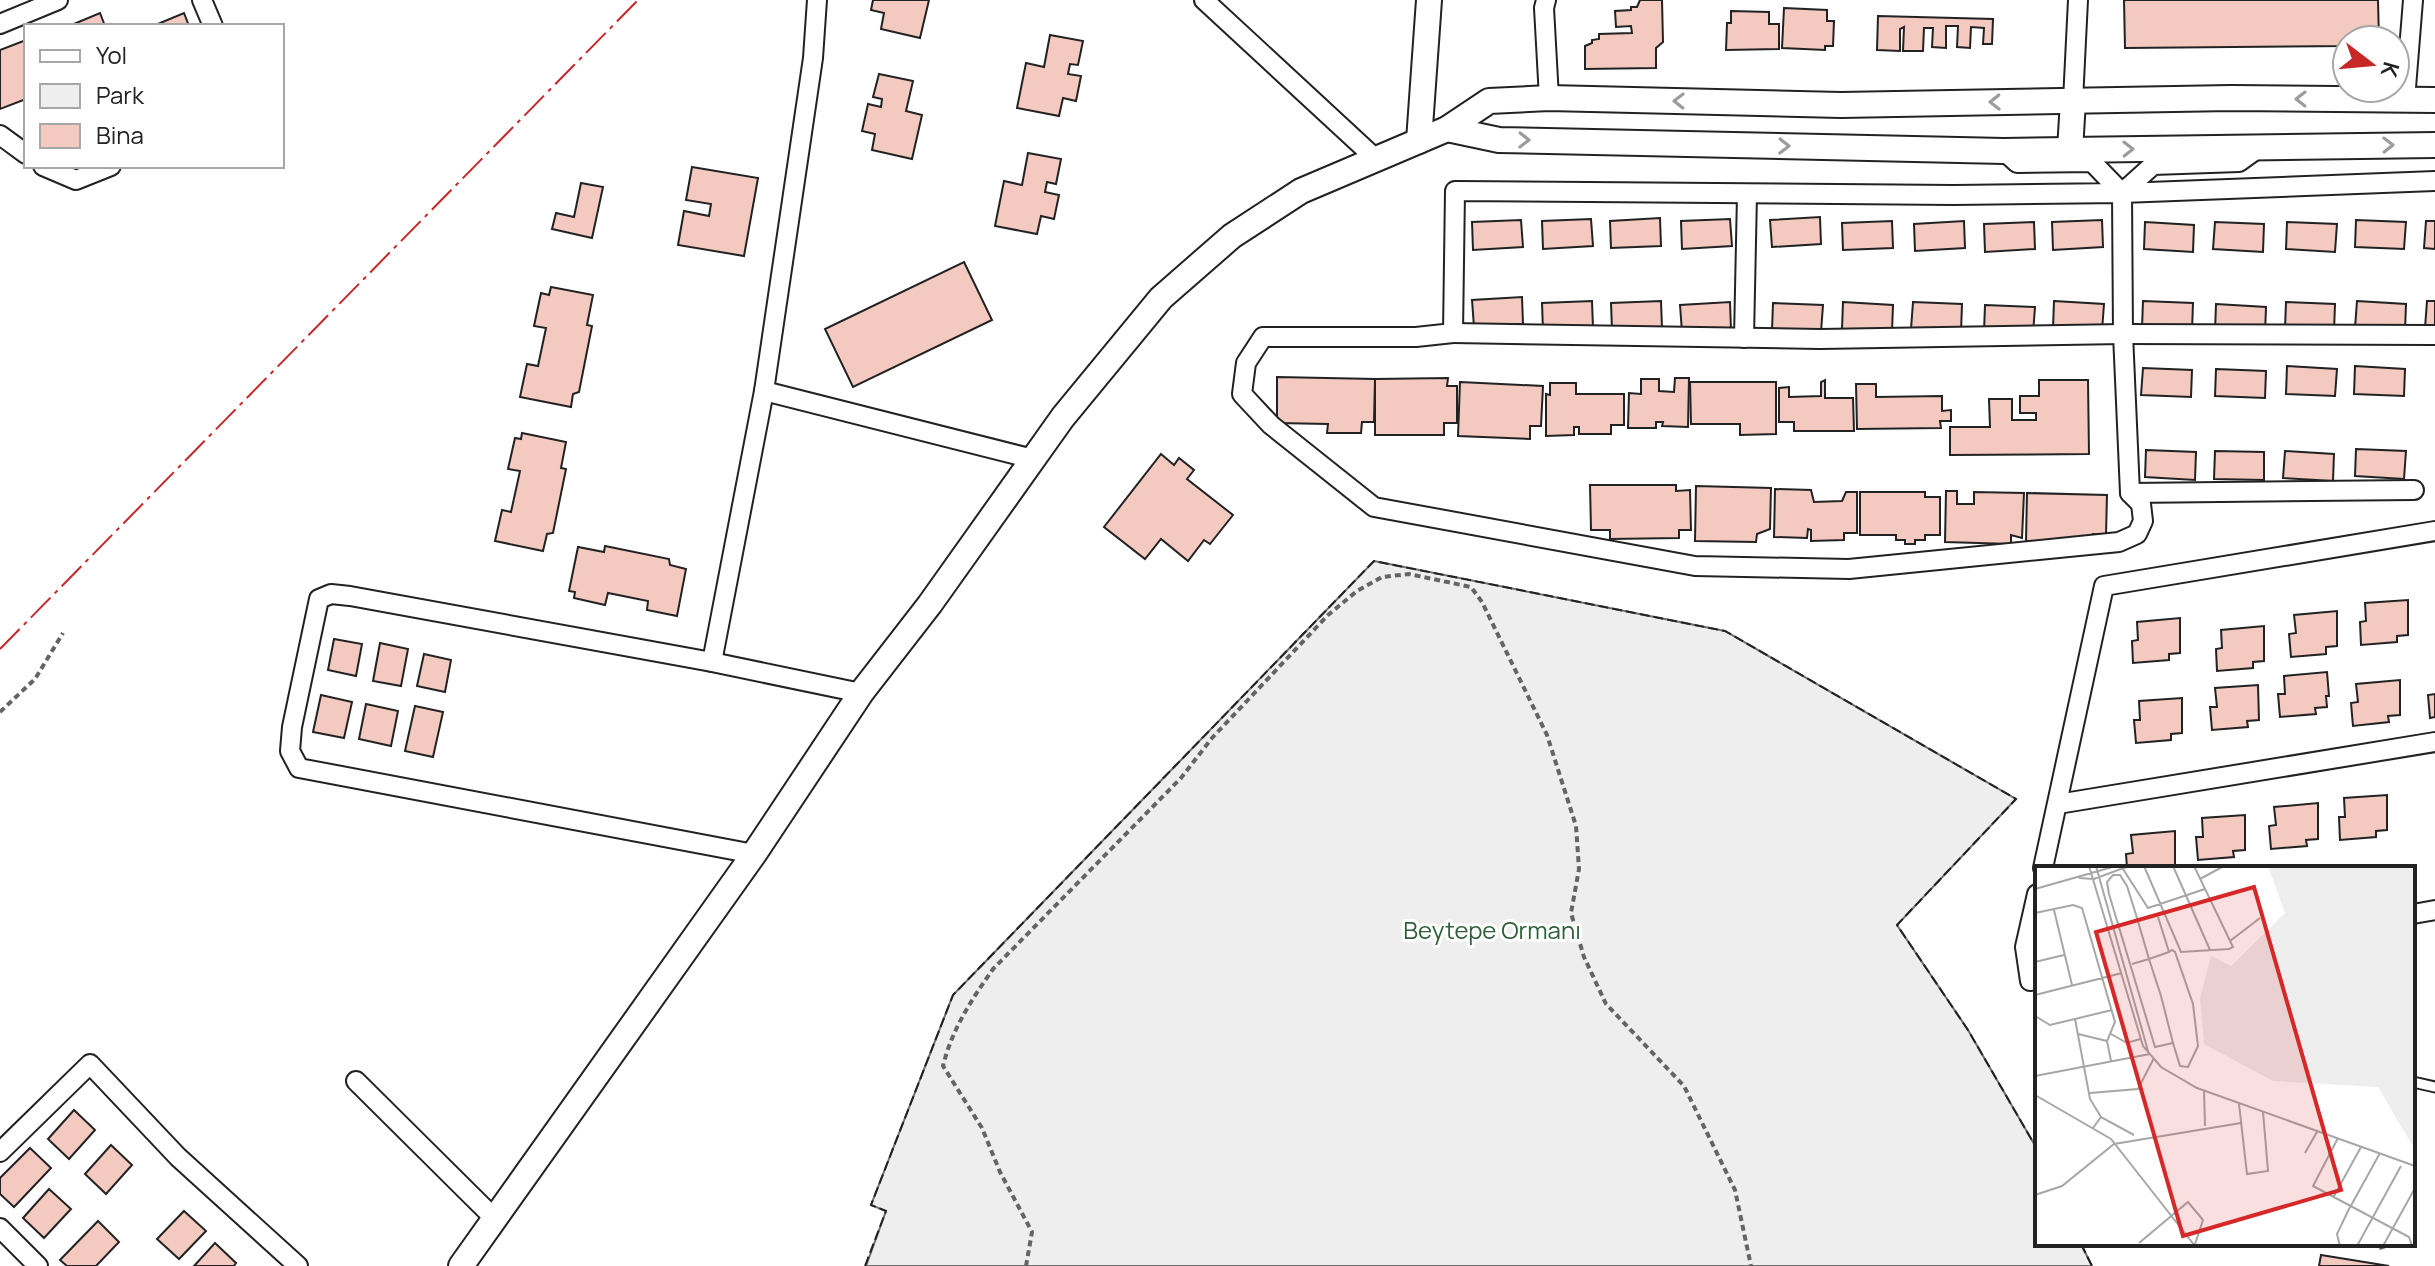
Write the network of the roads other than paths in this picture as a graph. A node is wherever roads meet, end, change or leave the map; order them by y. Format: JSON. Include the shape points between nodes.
{"nodes":[{"id":1,"x":58,"y":0,"type":"edge"},
{"id":2,"x":202,"y":0,"type":"edge"},
{"id":3,"x":817,"y":0,"type":"edge"},
{"id":4,"x":1204,"y":0,"type":"edge"},
{"id":5,"x":1429,"y":0,"type":"edge"},
{"id":6,"x":1546,"y":0,"type":"edge"},
{"id":7,"x":2078,"y":0,"type":"edge"},
{"id":8,"x":2413,"y":0,"type":"edge"},
{"id":9,"x":0,"y":24,"type":"edge"},
{"id":10,"x":212,"y":24,"type":"edge"},
{"id":11,"x":2411,"y":25,"type":"edge"},
{"id":12,"x":1549,"y":98,"type":"junction"},
{"id":13,"x":2331,"y":99,"type":"edge"},
{"id":14,"x":2411,"y":100,"type":"edge"},
{"id":15,"x":2435,"y":100,"type":"edge"},
{"id":16,"x":2073,"y":101,"type":"junction"},
{"id":17,"x":1447,"y":129,"type":"junction"},
{"id":18,"x":0,"y":135,"type":"edge"},
{"id":19,"x":1419,"y":141,"type":"junction"},
{"id":20,"x":2435,"y":145,"type":"edge"},
{"id":21,"x":2260,"y":147,"type":"junction"},
{"id":22,"x":2070,"y":150,"type":"junction"},
{"id":23,"x":2004,"y":151,"type":"junction"},
{"id":24,"x":24,"y":153,"type":"edge"},
{"id":25,"x":1376,"y":159,"type":"junction"},
{"id":26,"x":48,"y":168,"type":"edge"},
{"id":27,"x":106,"y":168,"type":"edge"},
{"id":28,"x":2435,"y":181,"type":"edge"},
{"id":29,"x":2122,"y":193,"type":"junction"},
{"id":30,"x":1747,"y":194,"type":"junction"},
{"id":31,"x":1453,"y":333,"type":"junction"},
{"id":32,"x":2123,"y":334,"type":"junction"},
{"id":33,"x":2435,"y":335,"type":"edge"},
{"id":34,"x":1744,"y":338,"type":"junction"},
{"id":35,"x":764,"y":391,"type":"junction"},
{"id":36,"x":1033,"y":459,"type":"junction"},
{"id":37,"x":2414,"y":490,"type":"dead end"},
{"id":38,"x":2130,"y":493,"type":"junction"},
{"id":39,"x":2435,"y":531,"type":"edge"},
{"id":40,"x":712,"y":662,"type":"junction"},
{"id":41,"x":861,"y":693,"type":"junction"},
{"id":42,"x":2435,"y":742,"type":"edge"},
{"id":43,"x":2058,"y":804,"type":"junction"},
{"id":44,"x":754,"y":854,"type":"junction"},
{"id":45,"x":2043,"y":866,"type":"edge"},
{"id":46,"x":2035,"y":903,"type":"edge"},
{"id":47,"x":2435,"y":910,"type":"edge"},
{"id":48,"x":2415,"y":914,"type":"edge"},
{"id":49,"x":2035,"y":980,"type":"edge"},
{"id":50,"x":356,"y":1081,"type":"dead end"},
{"id":51,"x":2415,"y":1082,"type":"edge"},
{"id":52,"x":2435,"y":1087,"type":"edge"},
{"id":53,"x":0,"y":1152,"type":"edge"},
{"id":54,"x":495,"y":1219,"type":"junction"},
{"id":55,"x":0,"y":1228,"type":"edge"},
{"id":56,"x":38,"y":1266,"type":"edge"},
{"id":57,"x":298,"y":1266,"type":"edge"},
{"id":58,"x":461,"y":1266,"type":"edge"}],
"edges":[{"from":1,"to":9,"type":"street"},
{"from":2,"to":10,"type":"street"},
{"from":3,"to":35,"type":"street"},
{"from":4,"to":25,"type":"street"},
{"from":5,"to":19,"type":"street"},
{"from":6,"to":12,"type":"street"},
{"from":7,"to":16,"type":"street"},
{"from":8,"to":11,"type":"street"},
{"from":16,"to":12,"type":"street","one_way":true,"via":[[1841,105]]},
{"from":12,"to":17,"type":"street","via":[[1489,101]]},
{"from":13,"to":16,"type":"street","one_way":true},
{"from":14,"to":15,"type":"street"},
{"from":16,"to":22,"type":"street"},
{"from":17,"to":19,"type":"street"},
{"from":17,"to":23,"type":"street","one_way":true,"via":[[1499,140]]},
{"from":18,"to":24,"type":"street"},
{"from":19,"to":25,"type":"street"},
{"from":21,"to":20,"type":"street","one_way":true},
{"from":22,"to":21,"type":"street","one_way":true},
{"from":21,"to":29,"type":"street","via":[[2239,162],[2153,165]]},
{"from":22,"to":23,"type":"street"},
{"from":23,"to":29,"type":"street","via":[[2017,163],[2092,162]]},
{"from":25,"to":36,"type":"street","via":[[1301,191],[1232,236],[1161,298]]},
{"from":26,"to":27,"type":"street","via":[[76,180]]},
{"from":28,"to":29,"type":"street"},
{"from":29,"to":30,"type":"street"},
{"from":29,"to":32,"type":"street"},
{"from":30,"to":31,"type":"street","via":[[1455,191]]},
{"from":30,"to":34,"type":"street"},
{"from":31,"to":34,"type":"street"},
{"from":31,"to":38,"type":"street","via":[[1263,337],[1246,363],[1242,394],[1271,425],[1374,507],[1695,566],[1849,569],[2119,542],[2137,534],[2143,521],[2141,504]]},
{"from":32,"to":33,"type":"street"},
{"from":32,"to":34,"type":"street"},
{"from":32,"to":38,"type":"street"},
{"from":35,"to":36,"type":"street"},
{"from":35,"to":40,"type":"street"},
{"from":36,"to":41,"type":"street"},
{"from":37,"to":38,"type":"street"},
{"from":39,"to":43,"type":"street","via":[[2104,586]]},
{"from":40,"to":41,"type":"street"},
{"from":40,"to":44,"type":"street","via":[[331,594],[319,599],[290,751],[299,768]]},
{"from":41,"to":44,"type":"street"},
{"from":42,"to":43,"type":"street"},
{"from":43,"to":45,"type":"street"},
{"from":44,"to":54,"type":"street"},
{"from":46,"to":49,"type":"street","via":[[2025,947],[2030,981]]},
{"from":47,"to":48,"type":"street"},
{"from":50,"to":54,"type":"street"},
{"from":51,"to":52,"type":"lane"},
{"from":53,"to":57,"type":"street","via":[[90,1064],[178,1157]]},
{"from":54,"to":58,"type":"street"},
{"from":55,"to":56,"type":"street"}]}
